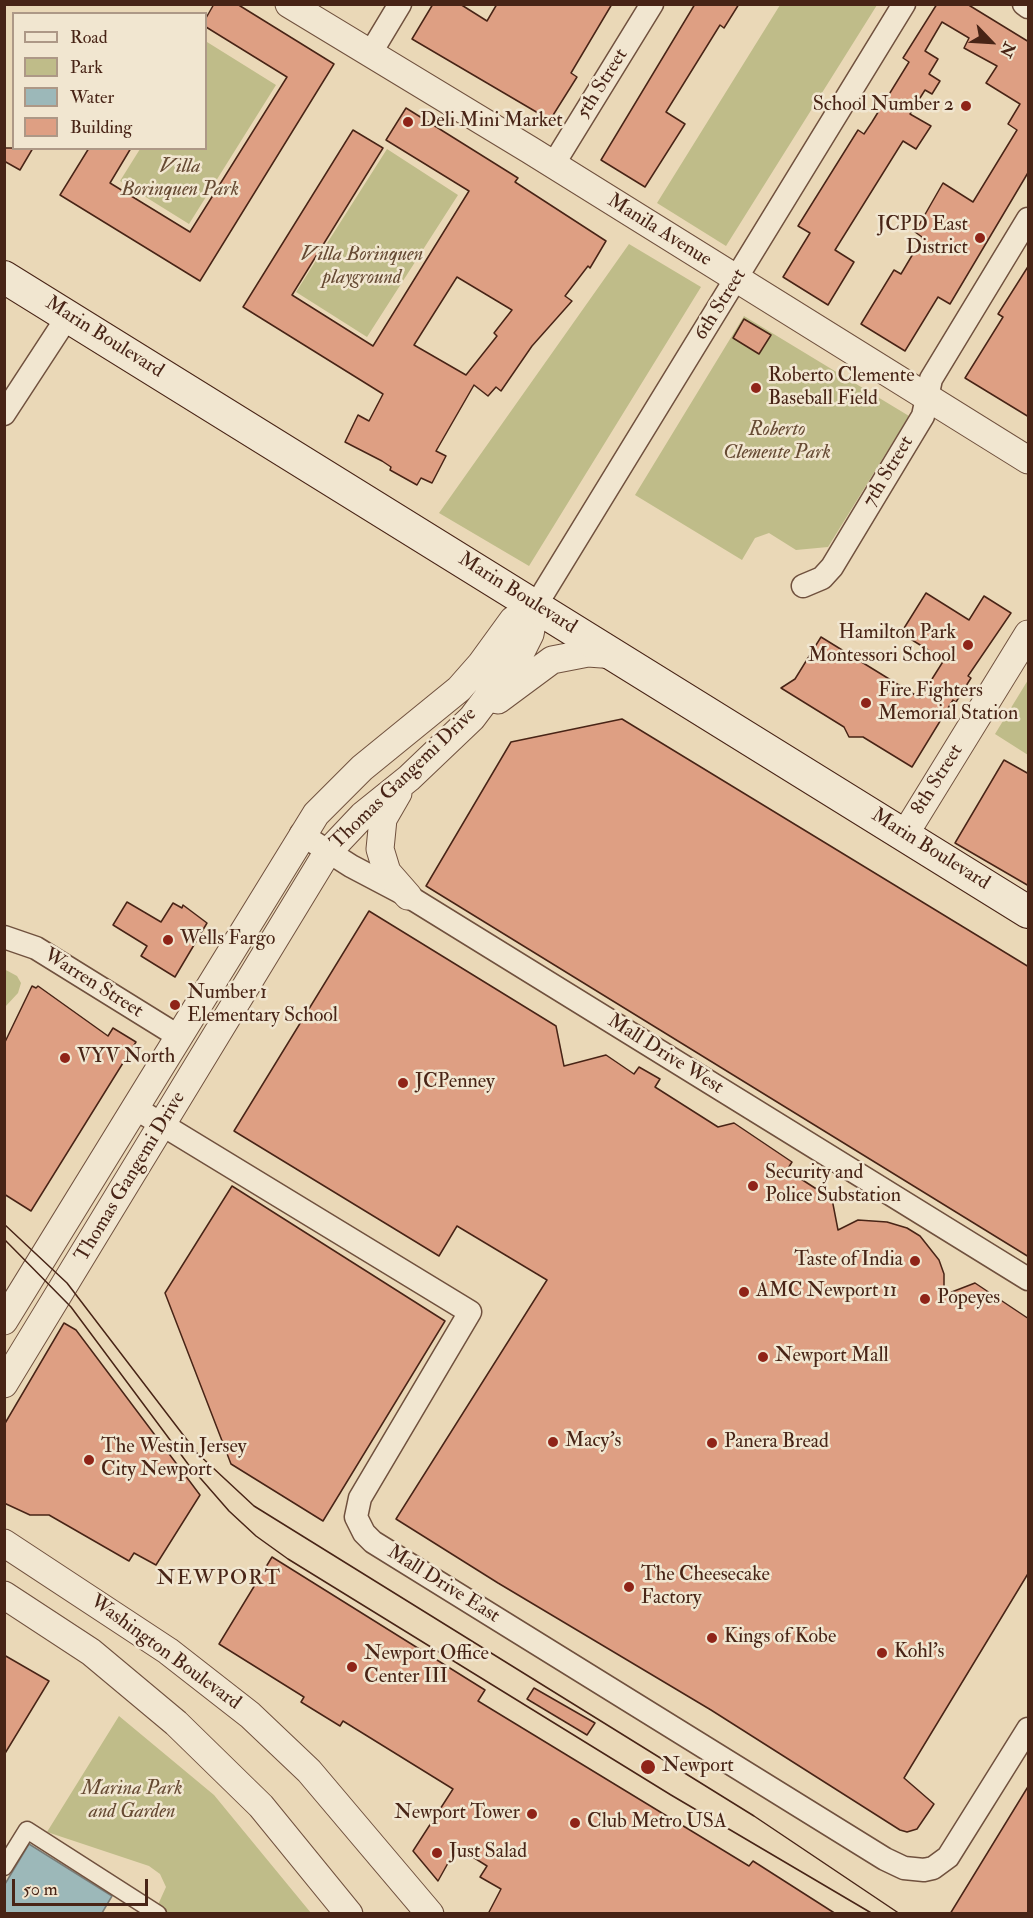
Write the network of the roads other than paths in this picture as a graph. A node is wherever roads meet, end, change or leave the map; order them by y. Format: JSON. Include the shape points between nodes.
{"nodes":[{"id":1,"x":289,"y":4,"type":"edge"},
{"id":2,"x":400,"y":4,"type":"edge"},
{"id":3,"x":652,"y":4,"type":"edge"},
{"id":4,"x":904,"y":4,"type":"edge"},
{"id":5,"x":1024,"y":4,"type":"edge"},
{"id":6,"x":1029,"y":8,"type":"edge"},
{"id":7,"x":369,"y":54,"type":"junction"},
{"id":8,"x":553,"y":165,"type":"junction"},
{"id":9,"x":1029,"y":219,"type":"edge"},
{"id":10,"x":4,"y":277,"type":"edge"},
{"id":11,"x":736,"y":280,"type":"junction"},
{"id":12,"x":68,"y":316,"type":"junction"},
{"id":13,"x":927,"y":397,"type":"junction"},
{"id":14,"x":4,"y":414,"type":"edge"},
{"id":15,"x":1029,"y":460,"type":"edge"},
{"id":16,"x":803,"y":586,"type":"dead end"},
{"id":17,"x":536,"y":605,"type":"junction"},
{"id":18,"x":1029,"y":634,"type":"edge"},
{"id":19,"x":616,"y":655,"type":"junction"},
{"id":20,"x":472,"y":718,"type":"junction"},
{"id":21,"x":409,"y":778,"type":"junction"},
{"id":22,"x":301,"y":834,"type":"junction"},
{"id":23,"x":905,"y":834,"type":"junction"},
{"id":24,"x":327,"y":853,"type":"junction"},
{"id":25,"x":408,"y":896,"type":"junction"},
{"id":26,"x":1029,"y":912,"type":"edge"},
{"id":27,"x":4,"y":936,"type":"edge"},
{"id":28,"x":178,"y":1036,"type":"junction"},
{"id":29,"x":135,"y":1108,"type":"junction"},
{"id":30,"x":169,"y":1114,"type":"junction"},
{"id":31,"x":1029,"y":1279,"type":"edge"},
{"id":32,"x":4,"y":1321,"type":"edge"},
{"id":33,"x":4,"y":1384,"type":"edge"},
{"id":34,"x":4,"y":1543,"type":"edge"},
{"id":35,"x":4,"y":1595,"type":"edge"},
{"id":36,"x":1029,"y":1729,"type":"edge"},
{"id":37,"x":4,"y":1867,"type":"edge"},
{"id":38,"x":158,"y":1914,"type":"edge"},
{"id":39,"x":349,"y":1914,"type":"edge"},
{"id":40,"x":430,"y":1914,"type":"edge"}],
"edges":[{"from":1,"to":7,"type":"street","name":"Manila Avenue"},
{"from":2,"to":7,"type":"street"},
{"from":3,"to":8,"type":"street","name":"5th Street"},
{"from":4,"to":11,"type":"street","name":"6th Street"},
{"from":5,"to":6,"type":"street"},
{"from":7,"to":8,"type":"street","name":"Manila Avenue"},
{"from":8,"to":11,"type":"street","name":"Manila Avenue"},
{"from":9,"to":13,"type":"street","name":"7th Street","via":[[931,379]]},
{"from":10,"to":12,"type":"main road","name":"Marin Boulevard"},
{"from":11,"to":13,"type":"street","name":"Manila Avenue"},
{"from":11,"to":17,"type":"street","name":"6th Street"},
{"from":12,"to":14,"type":"street"},
{"from":12,"to":17,"type":"main road","name":"Marin Boulevard"},
{"from":13,"to":15,"type":"street","name":"Manila Avenue"},
{"from":13,"to":16,"type":"street","name":"7th Street","via":[[923,416],[832,567],[822,578]]},
{"from":17,"to":19,"type":"main road","name":"Marin Boulevard"},
{"from":17,"to":20,"type":"street","name":"Thomas Gangemi Drive","via":[[530,634],[520,654]]},
{"from":17,"to":22,"type":"street","name":"Thomas Gangemi Drive","via":[[513,620],[459,689],[326,801]]},
{"from":18,"to":23,"type":"street","name":"8th Street"},
{"from":19,"to":20,"type":"street","via":[[588,653],[552,660]]},
{"from":19,"to":23,"type":"main road","name":"Marin Boulevard"},
{"from":20,"to":21,"type":"street","name":"Thomas Gangemi Drive"},
{"from":21,"to":24,"type":"street","name":"Thomas Gangemi Drive","via":[[357,820]]},
{"from":21,"to":25,"type":"street","via":[[383,819],[379,838],[384,866]]},
{"from":22,"to":24,"type":"street","name":"Mall Drive West"},
{"from":22,"to":28,"type":"street","name":"Thomas Gangemi Drive"},
{"from":23,"to":26,"type":"main road","name":"Marin Boulevard"},
{"from":24,"to":25,"type":"street","name":"Mall Drive West"},
{"from":24,"to":30,"type":"street","name":"Thomas Gangemi Drive"},
{"from":25,"to":31,"type":"street","name":"Mall Drive West"},
{"from":27,"to":28,"type":"street","name":"Warren Street","via":[[36,948]]},
{"from":28,"to":29,"type":"street","name":"Thomas Gangemi Drive"},
{"from":28,"to":30,"type":"street","via":[[189,1044],[174,1076]]},
{"from":29,"to":30,"type":"street","name":"Mall Drive East"},
{"from":29,"to":32,"type":"street","name":"Thomas Gangemi Drive"},
{"from":30,"to":33,"type":"street","name":"Thomas Gangemi Drive"},
{"from":30,"to":36,"type":"street","name":"Mall Drive East","via":[[470,1312],[360,1498],[356,1517],[373,1542],[904,1868],[933,1868],[948,1857]]},
{"from":34,"to":40,"type":"street","name":"Washington Boulevard","via":[[176,1656],[250,1715],[309,1770]]},
{"from":35,"to":39,"type":"street","via":[[91,1652],[176,1723],[261,1806]]},
{"from":37,"to":38,"type":"street","via":[[27,1830]]}]}
